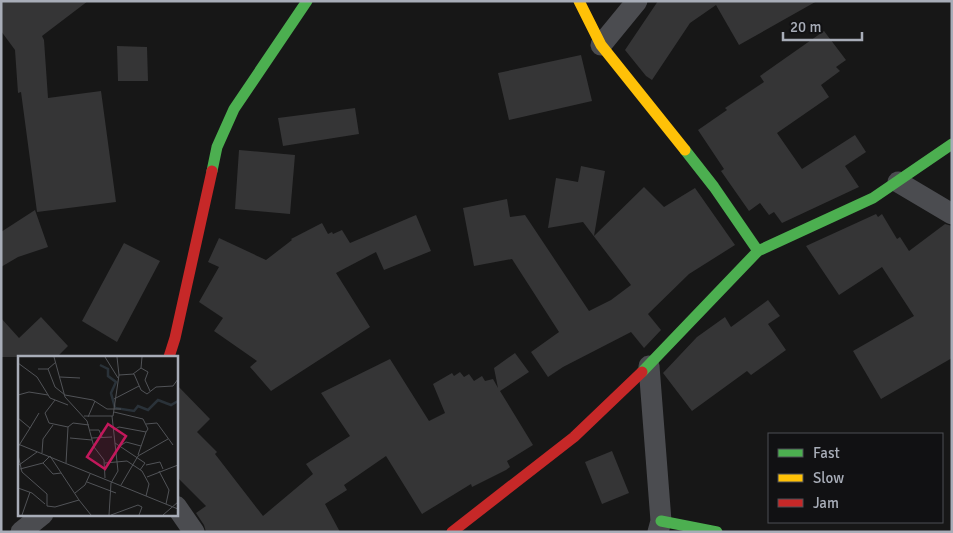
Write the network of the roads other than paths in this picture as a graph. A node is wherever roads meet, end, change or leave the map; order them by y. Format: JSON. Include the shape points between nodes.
{"nodes":[{"id":1,"x":306,"y":1,"type":"edge"},
{"id":2,"x":579,"y":1,"type":"edge"},
{"id":3,"x":637,"y":1,"type":"edge"},
{"id":4,"x":601,"y":45,"type":"junction"},
{"id":5,"x":952,"y":144,"type":"edge"},
{"id":6,"x":898,"y":182,"type":"junction"},
{"id":7,"x":952,"y":214,"type":"edge"},
{"id":8,"x":758,"y":251,"type":"junction"},
{"id":9,"x":169,"y":356,"type":"edge"},
{"id":10,"x":649,"y":366,"type":"junction"},
{"id":11,"x":178,"y":509,"type":"edge"},
{"id":12,"x":41,"y":516,"type":"edge"},
{"id":13,"x":659,"y":526,"type":"edge"},
{"id":14,"x":21,"y":532,"type":"edge"},
{"id":15,"x":194,"y":532,"type":"edge"},
{"id":16,"x":452,"y":532,"type":"edge"},
{"id":17,"x":717,"y":532,"type":"edge"}],
"edges":[{"from":1,"to":9,"type":"street","via":[[234,109],[217,147]]},
{"from":2,"to":4,"type":"street"},
{"from":3,"to":4,"type":"street"},
{"from":4,"to":8,"type":"street","via":[[714,188]]},
{"from":5,"to":6,"type":"street"},
{"from":6,"to":7,"type":"street"},
{"from":6,"to":8,"type":"street","via":[[874,198]]},
{"from":8,"to":10,"type":"street"},
{"from":10,"to":13,"type":"street"},
{"from":10,"to":16,"type":"street","via":[[574,437]]},
{"from":11,"to":15,"type":"street"},
{"from":12,"to":14,"type":"street"},
{"from":13,"to":17,"type":"street"}]}
